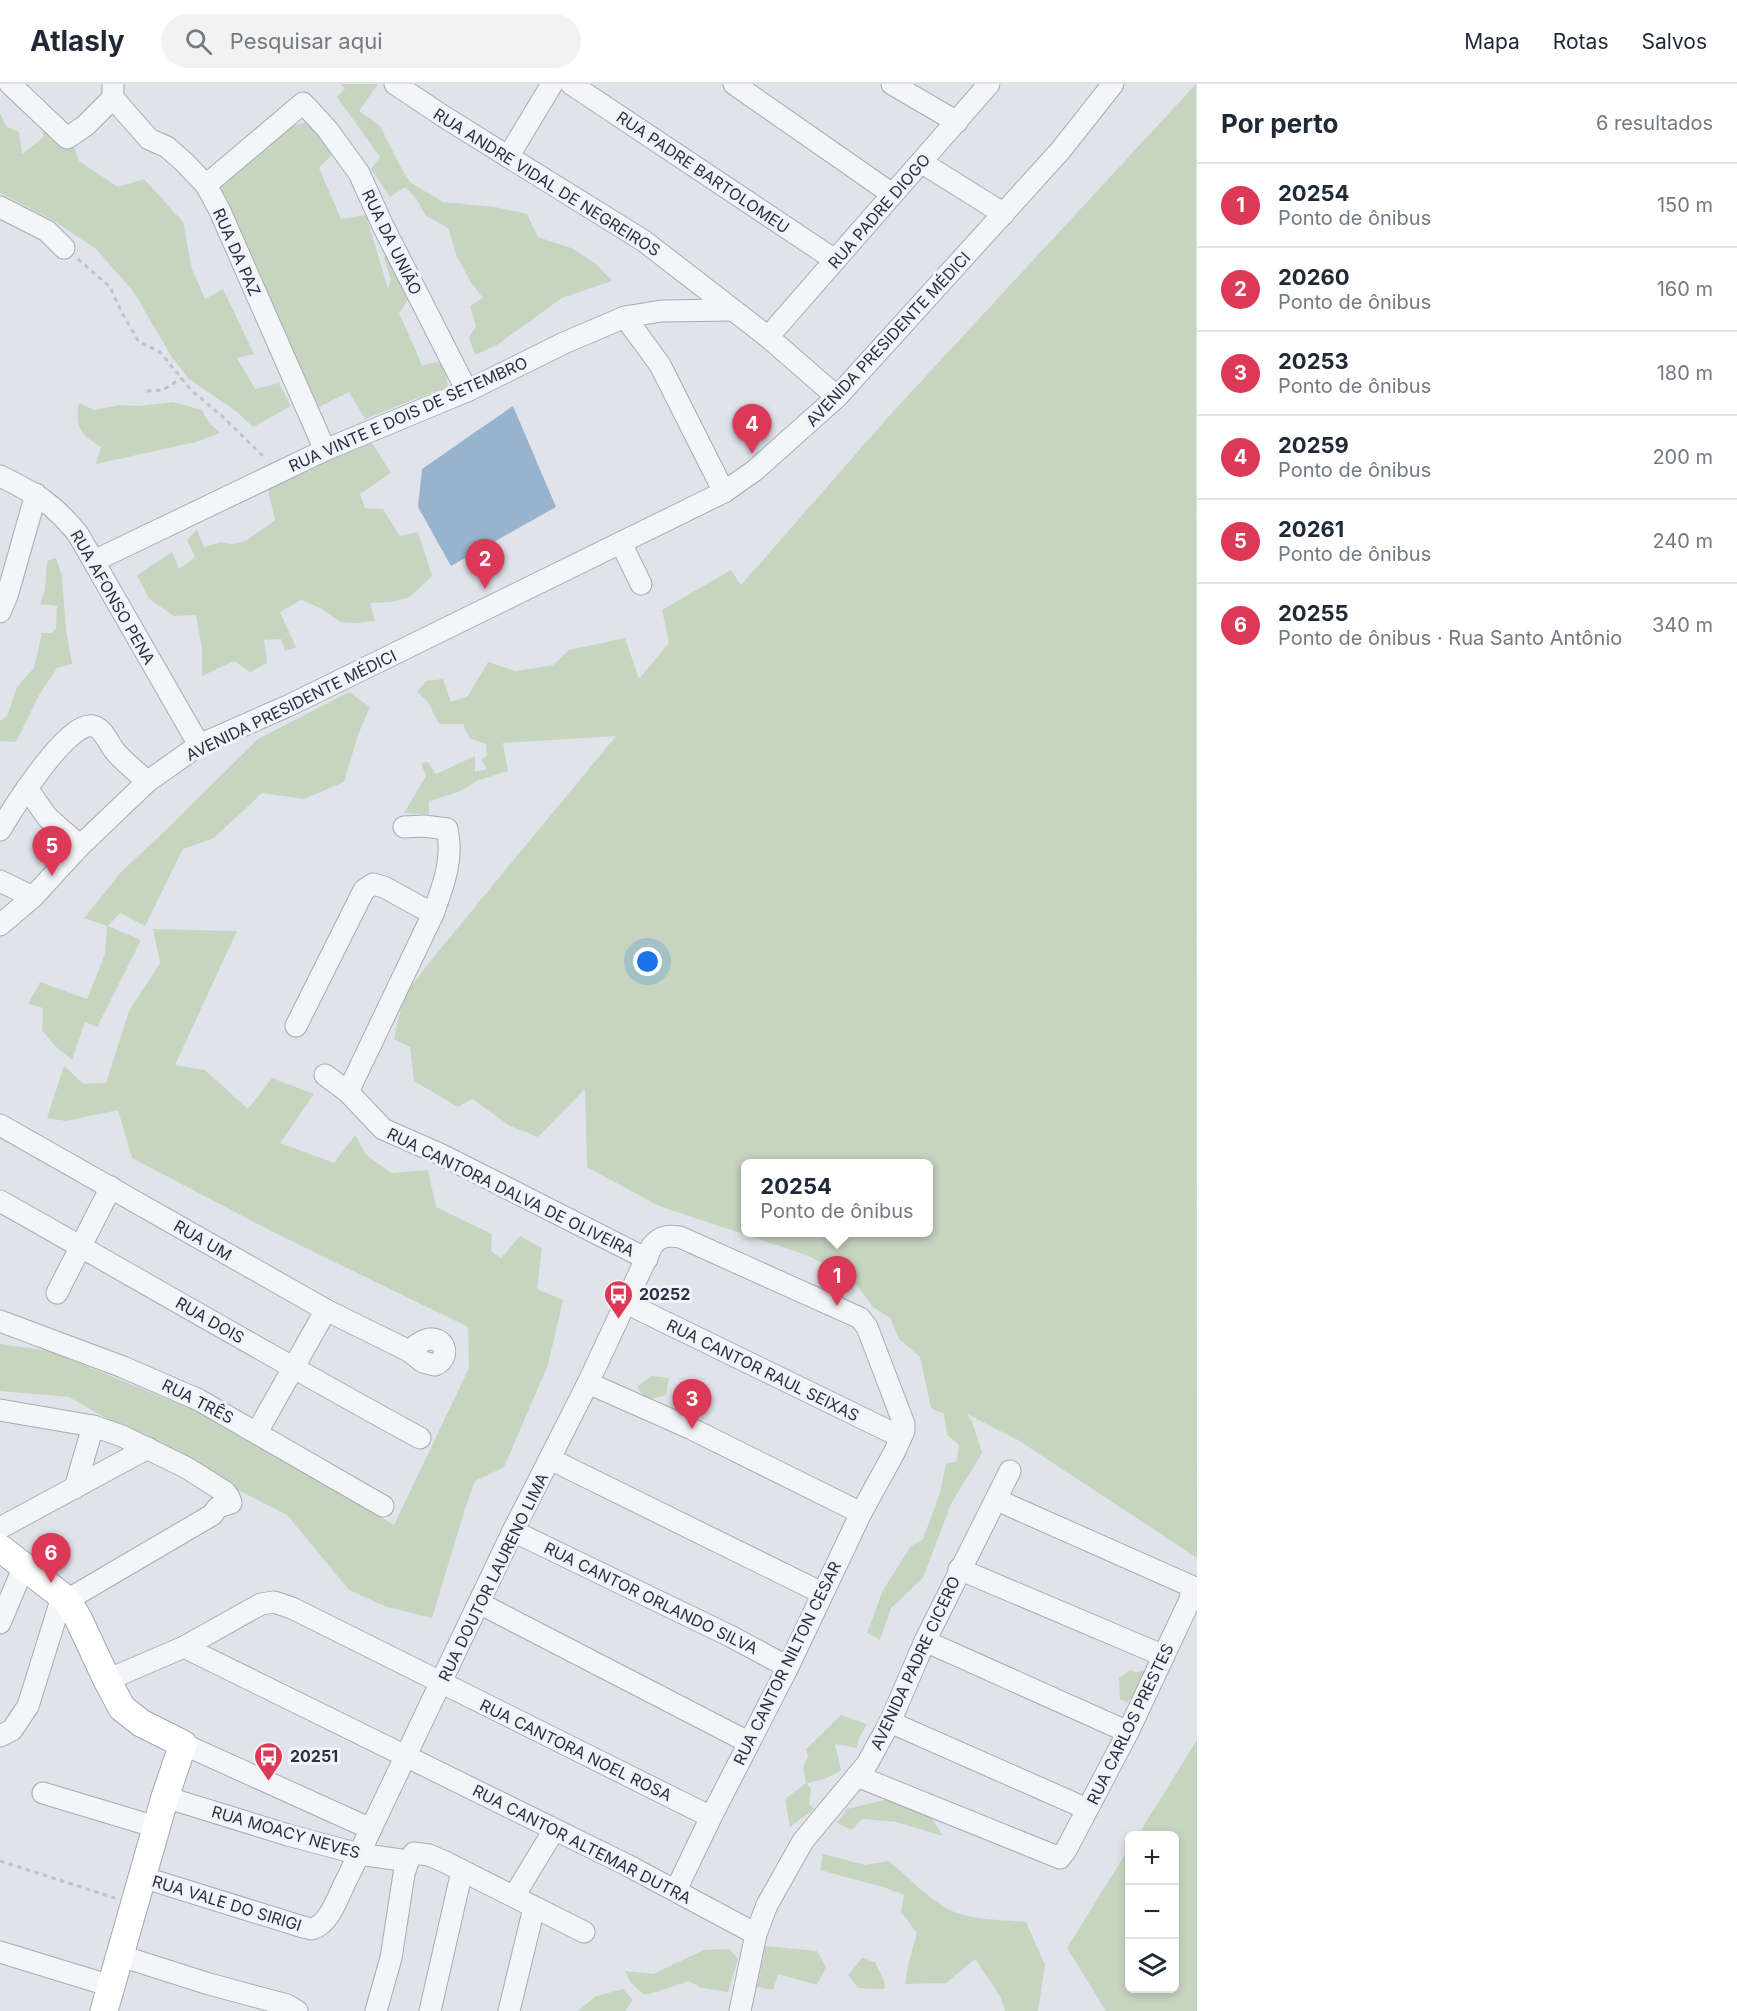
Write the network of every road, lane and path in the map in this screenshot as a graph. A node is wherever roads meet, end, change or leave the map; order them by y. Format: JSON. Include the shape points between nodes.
{"nodes":[{"id":1,"x":10,"y":84,"type":"edge"},
{"id":2,"x":395,"y":84,"type":"edge"},
{"id":3,"x":552,"y":84,"type":"edge"},
{"id":4,"x":571,"y":84,"type":"edge"},
{"id":5,"x":734,"y":84,"type":"edge"},
{"id":6,"x":892,"y":84,"type":"edge"},
{"id":7,"x":989,"y":84,"type":"edge"},
{"id":8,"x":1113,"y":84,"type":"edge"},
{"id":9,"x":113,"y":91,"type":"edge"},
{"id":10,"x":957,"y":122,"type":"junction"},
{"id":11,"x":508,"y":157,"type":"junction"},
{"id":12,"x":921,"y":162,"type":"junction"},
{"id":13,"x":206,"y":185,"type":"junction"},
{"id":14,"x":892,"y":194,"type":"junction"},
{"id":15,"x":0,"y":207,"type":"edge"},
{"id":16,"x":1004,"y":214,"type":"junction"},
{"id":17,"x":64,"y":248,"type":"joint"},
{"id":18,"x":835,"y":260,"type":"junction"},
{"id":19,"x":733,"y":310,"type":"junction"},
{"id":20,"x":625,"y":317,"type":"junction"},
{"id":21,"x":768,"y":337,"type":"junction"},
{"id":22,"x":182,"y":378,"type":"junction"},
{"id":23,"x":467,"y":391,"type":"junction"},
{"id":24,"x":147,"y":392,"type":"dead end"},
{"id":25,"x":837,"y":397,"type":"junction"},
{"id":26,"x":325,"y":450,"type":"junction"},
{"id":27,"x":279,"y":471,"type":"junction"},
{"id":28,"x":0,"y":476,"type":"edge"},
{"id":29,"x":724,"y":492,"type":"junction"},
{"id":30,"x":36,"y":494,"type":"junction"},
{"id":31,"x":621,"y":543,"type":"junction"},
{"id":32,"x":94,"y":561,"type":"junction"},
{"id":33,"x":641,"y":584,"type":"dead end"},
{"id":34,"x":2,"y":600,"type":"edge"},
{"id":35,"x":199,"y":745,"type":"junction"},
{"id":36,"x":147,"y":782,"type":"junction"},
{"id":37,"x":27,"y":788,"type":"junction"},
{"id":38,"x":404,"y":827,"type":"dead end"},
{"id":39,"x":0,"y":830,"type":"edge"},
{"id":40,"x":80,"y":846,"type":"junction"},
{"id":41,"x":0,"y":881,"type":"edge"},
{"id":42,"x":33,"y":897,"type":"junction"},
{"id":43,"x":433,"y":914,"type":"junction"},
{"id":44,"x":0,"y":924,"type":"edge"},
{"id":45,"x":296,"y":1026,"type":"dead end"},
{"id":46,"x":325,"y":1075,"type":"dead end"},
{"id":47,"x":348,"y":1092,"type":"junction"},
{"id":48,"x":0,"y":1125,"type":"edge"},
{"id":49,"x":111,"y":1188,"type":"junction"},
{"id":50,"x":0,"y":1201,"type":"edge"},
{"id":51,"x":79,"y":1246,"type":"junction"},
{"id":52,"x":647,"y":1259,"type":"junction"},
{"id":53,"x":57,"y":1293,"type":"dead end"},
{"id":54,"x":626,"y":1303,"type":"junction"},
{"id":55,"x":326,"y":1310,"type":"junction"},
{"id":56,"x":0,"y":1321,"type":"edge"},
{"id":57,"x":409,"y":1351,"type":"dead end"},
{"id":58,"x":293,"y":1369,"type":"junction"},
{"id":59,"x":588,"y":1383,"type":"junction"},
{"id":60,"x":0,"y":1410,"type":"edge"},
{"id":61,"x":93,"y":1426,"type":"junction"},
{"id":62,"x":257,"y":1432,"type":"junction"},
{"id":63,"x":901,"y":1437,"type":"junction"},
{"id":64,"x":420,"y":1438,"type":"dead end"},
{"id":65,"x":148,"y":1448,"type":"junction"},
{"id":66,"x":550,"y":1459,"type":"junction"},
{"id":67,"x":1010,"y":1471,"type":"dead end"},
{"id":68,"x":75,"y":1488,"type":"junction"},
{"id":69,"x":997,"y":1500,"type":"junction"},
{"id":70,"x":383,"y":1506,"type":"dead end"},
{"id":71,"x":861,"y":1513,"type":"junction"},
{"id":72,"x":0,"y":1528,"type":"edge"},
{"id":73,"x":513,"y":1531,"type":"junction"},
{"id":74,"x":0,"y":1548,"type":"edge"},
{"id":75,"x":24,"y":1566,"type":"junction"},
{"id":76,"x":959,"y":1569,"type":"junction"},
{"id":77,"x":822,"y":1593,"type":"junction"},
{"id":78,"x":64,"y":1598,"type":"junction"},
{"id":79,"x":479,"y":1604,"type":"junction"},
{"id":80,"x":0,"y":1623,"type":"edge"},
{"id":81,"x":925,"y":1641,"type":"junction"},
{"id":82,"x":184,"y":1647,"type":"junction"},
{"id":83,"x":1164,"y":1656,"type":"junction"},
{"id":84,"x":788,"y":1666,"type":"junction"},
{"id":85,"x":107,"y":1680,"type":"junction"},
{"id":86,"x":442,"y":1683,"type":"junction"},
{"id":87,"x":890,"y":1722,"type":"junction"},
{"id":88,"x":1128,"y":1732,"type":"junction"},
{"id":89,"x":0,"y":1736,"type":"edge"},
{"id":90,"x":748,"y":1742,"type":"junction"},
{"id":91,"x":183,"y":1744,"type":"junction"},
{"id":92,"x":406,"y":1756,"type":"junction"},
{"id":93,"x":857,"y":1776,"type":"junction"},
{"id":94,"x":43,"y":1793,"type":"dead end"},
{"id":95,"x":165,"y":1797,"type":"junction"},
{"id":96,"x":1087,"y":1809,"type":"junction"},
{"id":97,"x":711,"y":1817,"type":"junction"},
{"id":98,"x":156,"y":1827,"type":"junction"},
{"id":99,"x":371,"y":1830,"type":"junction"},
{"id":100,"x":554,"y":1830,"type":"junction"},
{"id":101,"x":358,"y":1854,"type":"junction"},
{"id":102,"x":0,"y":1861,"type":"edge"},
{"id":103,"x":408,"y":1861,"type":"junction"},
{"id":104,"x":462,"y":1870,"type":"junction"},
{"id":105,"x":142,"y":1877,"type":"junction"},
{"id":106,"x":676,"y":1890,"type":"junction"},
{"id":107,"x":514,"y":1896,"type":"junction"},
{"id":108,"x":134,"y":1904,"type":"junction"},
{"id":109,"x":534,"y":1908,"type":"junction"},
{"id":110,"x":312,"y":1929,"type":"joint"},
{"id":111,"x":584,"y":1932,"type":"dead end"},
{"id":112,"x":756,"y":1934,"type":"junction"},
{"id":113,"x":0,"y":1953,"type":"edge"},
{"id":114,"x":120,"y":1956,"type":"junction"},
{"id":115,"x":107,"y":1999,"type":"edge"},
{"id":116,"x":297,"y":2011,"type":"edge"},
{"id":117,"x":376,"y":2011,"type":"edge"},
{"id":118,"x":430,"y":2011,"type":"edge"},
{"id":119,"x":509,"y":2011,"type":"edge"},
{"id":120,"x":740,"y":2011,"type":"edge"}],
"edges":[{"from":1,"to":9,"type":"street","via":[[64,137],[85,126]]},
{"from":2,"to":11,"type":"street","name":"RUA ANDRE VIDAL DE NEGREIROS"},
{"from":3,"to":11,"type":"street"},
{"from":4,"to":18,"type":"street","name":"RUA PADRE BARTOLOMEU"},
{"from":5,"to":14,"type":"street"},
{"from":6,"to":10,"type":"street"},
{"from":7,"to":10,"type":"street","name":"RUA PADRE DIOGO"},
{"from":8,"to":16,"type":"street","name":"AVENIDA PRESIDENTE MÉDICI"},
{"from":9,"to":13,"type":"street","name":"RUA DA PAZ","via":[[149,139],[166,147]]},
{"from":10,"to":12,"type":"street","name":"RUA PADRE DIOGO"},
{"from":11,"to":19,"type":"street","name":"RUA ANDRE VIDAL DE NEGREIROS","via":[[644,241]]},
{"from":12,"to":14,"type":"street","name":"RUA PADRE DIOGO"},
{"from":12,"to":16,"type":"street"},
{"from":13,"to":23,"type":"street","name":"RUA DA UNIÃO","via":[[303,103],[359,172]]},
{"from":13,"to":26,"type":"street","name":"RUA DA PAZ"},
{"from":14,"to":18,"type":"street","name":"RUA PADRE DIOGO"},
{"from":15,"to":17,"type":"street","via":[[47,231]]},
{"from":16,"to":25,"type":"street","name":"AVENIDA PRESIDENTE MÉDICI"},
{"from":17,"to":22,"type":"path","via":[[110,287],[139,342],[160,352]]},
{"from":18,"to":21,"type":"street","name":"RUA PADRE DIOGO"},
{"from":19,"to":20,"type":"street","name":"RUA VINTE E DOIS DE SETEMBRO","via":[[661,311]]},
{"from":19,"to":21,"type":"street","name":"RUA ANDRE VIDAL DE NEGREIROS"},
{"from":20,"to":23,"type":"street","name":"RUA VINTE E DOIS DE SETEMBRO"},
{"from":20,"to":29,"type":"street","via":[[660,365]]},
{"from":21,"to":25,"type":"street","name":"RUA ANDRE VIDAL DE NEGREIROS"},
{"from":22,"to":24,"type":"path","via":[[163,390]]},
{"from":22,"to":27,"type":"path"},
{"from":23,"to":26,"type":"street","name":"RUA VINTE E DOIS DE SETEMBRO"},
{"from":25,"to":29,"type":"street","name":"AVENIDA PRESIDENTE MÉDICI","via":[[754,471]]},
{"from":26,"to":27,"type":"street","name":"RUA VINTE E DOIS DE SETEMBRO"},
{"from":27,"to":32,"type":"street","name":"RUA VINTE E DOIS DE SETEMBRO"},
{"from":28,"to":30,"type":"street","name":"RUA AFONSO PENA"},
{"from":29,"to":31,"type":"street","name":"AVENIDA PRESIDENTE MÉDICI"},
{"from":30,"to":32,"type":"street","name":"RUA AFONSO PENA","via":[[64,516]]},
{"from":30,"to":34,"type":"street"},
{"from":31,"to":33,"type":"street"},
{"from":31,"to":35,"type":"street","name":"AVENIDA PRESIDENTE MÉDICI","via":[[290,705]]},
{"from":32,"to":35,"type":"street","name":"RUA AFONSO PENA"},
{"from":35,"to":36,"type":"street","name":"AVENIDA PRESIDENTE MÉDICI"},
{"from":36,"to":37,"type":"street","via":[[92,726],[69,738]]},
{"from":36,"to":40,"type":"street","name":"AVENIDA PRESIDENTE MÉDICI"},
{"from":37,"to":39,"type":"street"},
{"from":37,"to":40,"type":"street","via":[[47,817]]},
{"from":38,"to":43,"type":"street","via":[[447,829],[451,845],[446,880]]},
{"from":40,"to":42,"type":"street","name":"AVENIDA PRESIDENTE MÉDICI"},
{"from":41,"to":42,"type":"street"},
{"from":42,"to":44,"type":"street","name":"AVENIDA PRESIDENTE MÉDICI"},
{"from":43,"to":45,"type":"street","via":[[384,887],[373,884],[364,890]]},
{"from":43,"to":47,"type":"street"},
{"from":46,"to":47,"type":"street","name":"RUA CANTORA DALVA DE OLIVEIRA"},
{"from":47,"to":52,"type":"street","name":"RUA CANTORA DALVA DE OLIVEIRA","via":[[383,1129]]},
{"from":48,"to":49,"type":"street","name":"RUA UM"},
{"from":49,"to":51,"type":"street"},
{"from":49,"to":55,"type":"street","name":"RUA UM"},
{"from":50,"to":51,"type":"street","name":"RUA DOIS"},
{"from":51,"to":53,"type":"street"},
{"from":51,"to":58,"type":"street","name":"RUA DOIS"},
{"from":52,"to":54,"type":"street","name":"RUA DOUTOR LAURENO LIMA"},
{"from":52,"to":63,"type":"street","name":"RUA DOUTOR LAURENO LIMA","via":[[660,1238],[680,1237],[860,1318],[867,1327],[904,1424]]},
{"from":54,"to":59,"type":"street","name":"RUA DOUTOR LAURENO LIMA"},
{"from":54,"to":63,"type":"street","name":"RUA CANTOR RAUL SEIXAS"},
{"from":55,"to":57,"type":"street","name":"RUA UM"},
{"from":55,"to":58,"type":"street"},
{"from":56,"to":62,"type":"street","name":"RUA TRÊS","via":[[156,1380]]},
{"from":58,"to":62,"type":"street"},
{"from":58,"to":64,"type":"street","name":"RUA DOIS"},
{"from":59,"to":66,"type":"street","name":"RUA DOUTOR LAURENO LIMA"},
{"from":59,"to":71,"type":"street","via":[[692,1429]]},
{"from":60,"to":61,"type":"street"},
{"from":61,"to":65,"type":"street"},
{"from":61,"to":68,"type":"street"},
{"from":62,"to":70,"type":"street","name":"RUA TRÊS"},
{"from":63,"to":71,"type":"street","name":"RUA CANTOR NILTON CESAR"},
{"from":65,"to":68,"type":"street"},
{"from":65,"to":78,"type":"street","via":[[221,1489],[231,1503]]},
{"from":66,"to":73,"type":"street","name":"RUA DOUTOR LAURENO LIMA"},
{"from":66,"to":77,"type":"street"},
{"from":67,"to":69,"type":"street","name":"AVENIDA PADRE CICERO"},
{"from":68,"to":72,"type":"street"},
{"from":69,"to":76,"type":"street","name":"AVENIDA PADRE CICERO"},
{"from":69,"to":83,"type":"street","name":"RUA CARLOS PRESTES","via":[[1193,1587]]},
{"from":71,"to":77,"type":"street","name":"RUA CANTOR NILTON CESAR"},
{"from":73,"to":79,"type":"street","name":"RUA DOUTOR LAURENO LIMA"},
{"from":73,"to":84,"type":"street","name":"RUA CANTOR ORLANDO SILVA"},
{"from":74,"to":75,"type":"main road"},
{"from":75,"to":78,"type":"main road"},
{"from":75,"to":80,"type":"street"},
{"from":76,"to":81,"type":"street","name":"AVENIDA PADRE CICERO"},
{"from":76,"to":83,"type":"street"},
{"from":77,"to":84,"type":"street","name":"RUA CANTOR NILTON CESAR"},
{"from":78,"to":85,"type":"main road","via":[[78,1618]]},
{"from":78,"to":89,"type":"street","via":[[28,1706],[12,1730]]},
{"from":79,"to":86,"type":"street","name":"RUA DOUTOR LAURENO LIMA"},
{"from":79,"to":90,"type":"street"},
{"from":81,"to":87,"type":"street","name":"AVENIDA PADRE CICERO"},
{"from":81,"to":88,"type":"street"},
{"from":82,"to":85,"type":"street"},
{"from":82,"to":86,"type":"street","name":"RUA CANTORA NOEL ROSA","via":[[257,1607],[274,1602]]},
{"from":82,"to":92,"type":"street","name":"RUA CANTOR ALTEMAR DUTRA"},
{"from":83,"to":88,"type":"street","name":"RUA CARLOS PRESTES"},
{"from":84,"to":90,"type":"street","name":"RUA CANTOR NILTON CESAR"},
{"from":85,"to":91,"type":"main road","via":[[130,1715]]},
{"from":86,"to":92,"type":"street","name":"RUA DOUTOR LAURENO LIMA"},
{"from":86,"to":97,"type":"street","name":"RUA CANTORA NOEL ROSA"},
{"from":87,"to":93,"type":"street","name":"AVENIDA PADRE CICERO"},
{"from":87,"to":96,"type":"street"},
{"from":88,"to":96,"type":"street","name":"RUA CARLOS PRESTES"},
{"from":90,"to":97,"type":"street","name":"RUA CANTOR NILTON CESAR"},
{"from":91,"to":95,"type":"main road"},
{"from":91,"to":99,"type":"street"},
{"from":92,"to":99,"type":"street","name":"RUA DOUTOR LAURENO LIMA"},
{"from":92,"to":100,"type":"street","name":"RUA CANTOR ALTEMAR DUTRA"},
{"from":93,"to":96,"type":"street","name":"RUA CARLOS PRESTES","via":[[1060,1858]]},
{"from":93,"to":112,"type":"street","name":"AVENIDA PADRE CICERO","via":[[803,1841],[767,1905]]},
{"from":94,"to":98,"type":"street"},
{"from":95,"to":98,"type":"main road"},
{"from":95,"to":101,"type":"street","name":"RUA MOACY NEVES"},
{"from":97,"to":106,"type":"street","name":"RUA CANTOR NILTON CESAR"},
{"from":98,"to":105,"type":"main road"},
{"from":99,"to":101,"type":"street","name":"RUA DOUTOR LAURENO LIMA"},
{"from":100,"to":106,"type":"street","name":"RUA CANTOR ALTEMAR DUTRA"},
{"from":100,"to":107,"type":"street"},
{"from":101,"to":103,"type":"street","name":"RUA MOACY NEVES"},
{"from":101,"to":110,"type":"street","name":"RUA DOUTOR LAURENO LIMA","via":[[331,1911]]},
{"from":102,"to":108,"type":"path"},
{"from":103,"to":104,"type":"street","name":"RUA MOACY NEVES","via":[[412,1854],[421,1853]]},
{"from":103,"to":117,"type":"street","via":[[391,1958]]},
{"from":104,"to":107,"type":"street"},
{"from":104,"to":118,"type":"street"},
{"from":105,"to":108,"type":"main road"},
{"from":105,"to":110,"type":"street","name":"RUA VALE DO SIRIGI"},
{"from":106,"to":112,"type":"street","name":"RUA CANTOR ALTEMAR DUTRA"},
{"from":107,"to":109,"type":"street"},
{"from":108,"to":114,"type":"main road"},
{"from":109,"to":111,"type":"street"},
{"from":109,"to":119,"type":"street"},
{"from":112,"to":120,"type":"street","name":"AVENIDA PADRE CICERO"},
{"from":113,"to":115,"type":"street"},
{"from":114,"to":115,"type":"main road"},
{"from":114,"to":116,"type":"street"}]}
